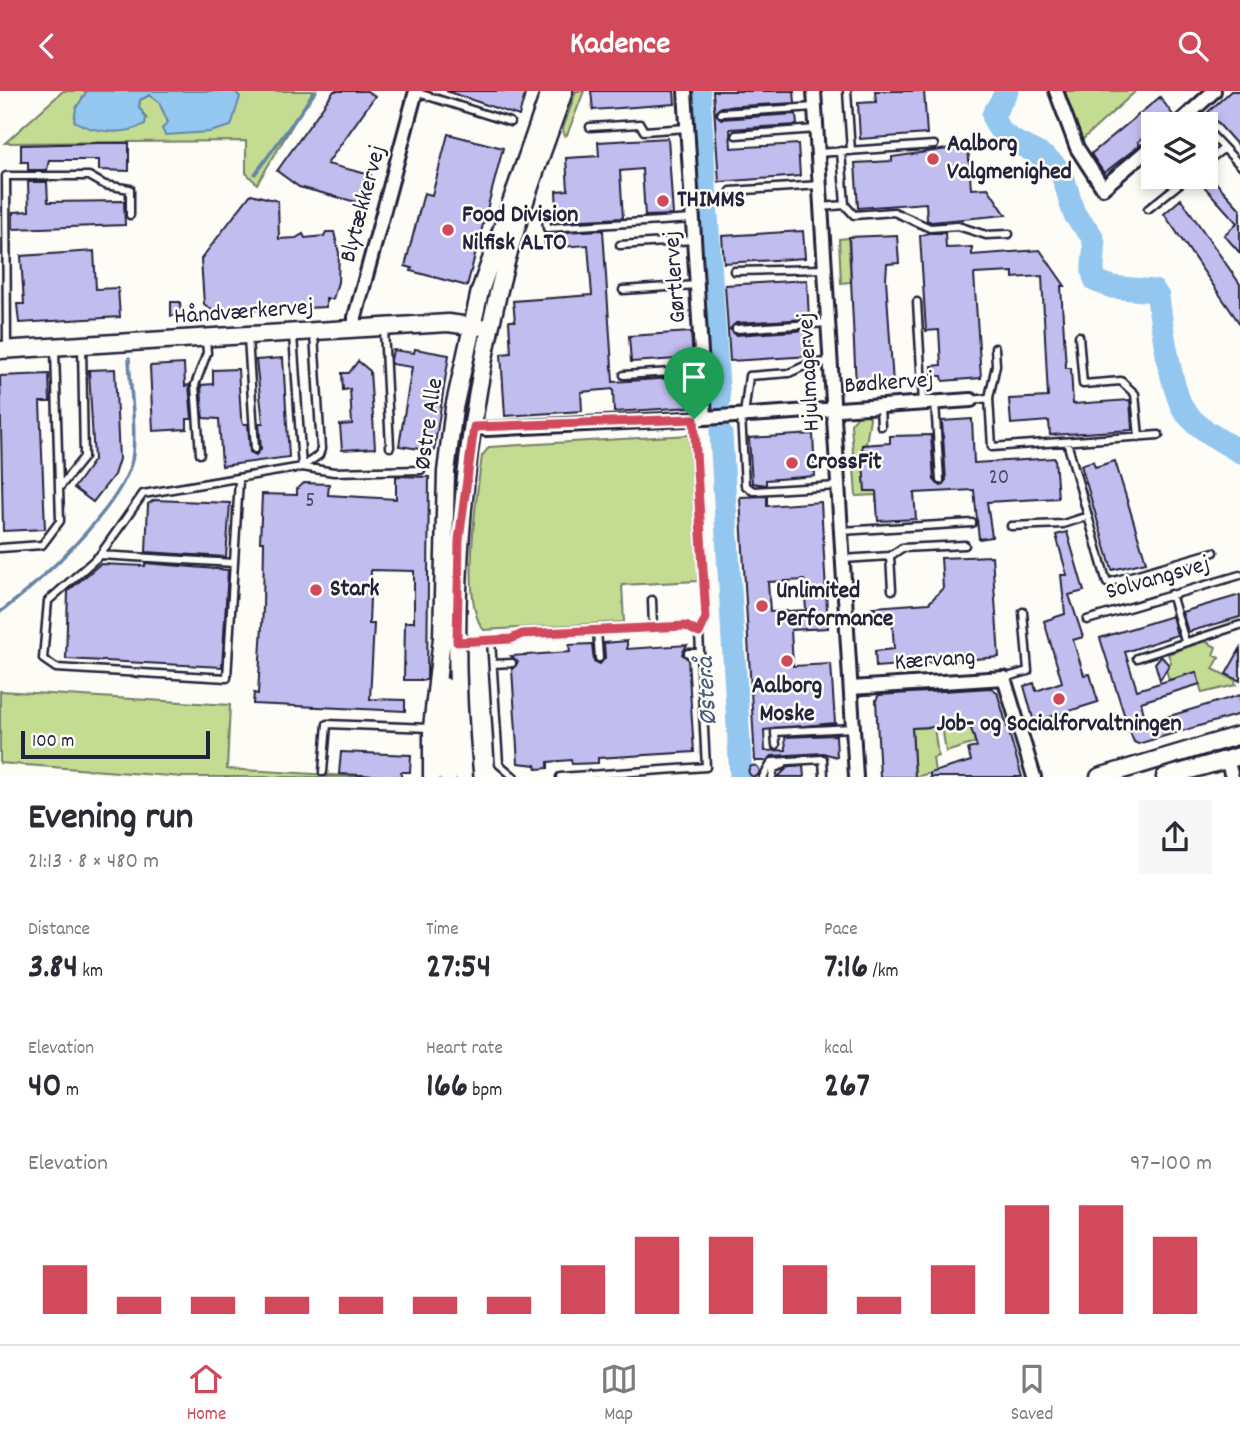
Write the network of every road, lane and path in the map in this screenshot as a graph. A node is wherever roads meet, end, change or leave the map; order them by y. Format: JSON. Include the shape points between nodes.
{"nodes":[{"id":1,"x":440,"y":91,"type":"edge"},
{"id":2,"x":550,"y":91,"type":"edge"},
{"id":3,"x":564,"y":91,"type":"edge"},
{"id":4,"x":685,"y":91,"type":"edge"},
{"id":5,"x":814,"y":91,"type":"edge"},
{"id":6,"x":847,"y":91,"type":"edge"},
{"id":7,"x":1056,"y":91,"type":"edge"},
{"id":8,"x":1214,"y":91,"type":"edge"},
{"id":9,"x":415,"y":92,"type":"edge"},
{"id":10,"x":437,"y":99,"type":"junction"},
{"id":11,"x":815,"y":107,"type":"junction"},
{"id":12,"x":1192,"y":112,"type":"edge"},
{"id":13,"x":722,"y":113,"type":"dead end"},
{"id":14,"x":510,"y":122,"type":"dead end"},
{"id":15,"x":590,"y":127,"type":"dead end"},
{"id":16,"x":687,"y":128,"type":"junction"},
{"id":17,"x":816,"y":129,"type":"junction"},
{"id":18,"x":736,"y":135,"type":"dead end"},
{"id":19,"x":1218,"y":143,"type":"edge"},
{"id":20,"x":934,"y":145,"type":"dead end"},
{"id":21,"x":1223,"y":149,"type":"junction"},
{"id":22,"x":841,"y":151,"type":"junction"},
{"id":23,"x":851,"y":151,"type":"junction"},
{"id":24,"x":818,"y":153,"type":"junction"},
{"id":25,"x":1218,"y":153,"type":"edge"},
{"id":26,"x":1141,"y":155,"type":"edge"},
{"id":27,"x":1240,"y":165,"type":"edge"},
{"id":28,"x":820,"y":185,"type":"junction"},
{"id":29,"x":1173,"y":189,"type":"edge"},
{"id":30,"x":732,"y":191,"type":"dead end"},
{"id":31,"x":845,"y":205,"type":"junction"},
{"id":32,"x":821,"y":207,"type":"junction"},
{"id":33,"x":1148,"y":209,"type":"dead end"},
{"id":34,"x":130,"y":215,"type":"dead end"},
{"id":35,"x":547,"y":217,"type":"dead end"},
{"id":36,"x":693,"y":219,"type":"junction"},
{"id":37,"x":1009,"y":234,"type":"dead end"},
{"id":38,"x":694,"y":240,"type":"junction"},
{"id":39,"x":620,"y":246,"type":"dead end"},
{"id":40,"x":825,"y":269,"type":"junction"},
{"id":41,"x":734,"y":271,"type":"dead end"},
{"id":42,"x":697,"y":285,"type":"junction"},
{"id":43,"x":623,"y":290,"type":"dead end"},
{"id":44,"x":917,"y":302,"type":"dead end"},
{"id":45,"x":828,"y":323,"type":"junction"},
{"id":46,"x":470,"y":325,"type":"junction"},
{"id":47,"x":384,"y":327,"type":"junction"},
{"id":48,"x":355,"y":329,"type":"junction"},
{"id":49,"x":736,"y":329,"type":"dead end"},
{"id":50,"x":490,"y":330,"type":"junction"},
{"id":51,"x":313,"y":331,"type":"junction"},
{"id":52,"x":293,"y":333,"type":"junction"},
{"id":53,"x":248,"y":335,"type":"junction"},
{"id":54,"x":1079,"y":336,"type":"dead end"},
{"id":55,"x":206,"y":338,"type":"junction"},
{"id":56,"x":82,"y":346,"type":"junction"},
{"id":57,"x":55,"y":347,"type":"junction"},
{"id":58,"x":995,"y":348,"type":"dead end"},
{"id":59,"x":3,"y":350,"type":"edge"},
{"id":60,"x":830,"y":362,"type":"junction"},
{"id":61,"x":702,"y":370,"type":"junction"},
{"id":62,"x":624,"y":375,"type":"dead end"},
{"id":63,"x":989,"y":398,"type":"junction"},
{"id":64,"x":971,"y":400,"type":"joint"},
{"id":65,"x":929,"y":403,"type":"junction"},
{"id":66,"x":880,"y":406,"type":"junction"},
{"id":67,"x":833,"y":408,"type":"junction"},
{"id":68,"x":743,"y":416,"type":"junction"},
{"id":69,"x":700,"y":419,"type":"junction"},
{"id":70,"x":881,"y":426,"type":"dead end"},
{"id":71,"x":474,"y":427,"type":"junction"},
{"id":72,"x":1159,"y":435,"type":"dead end"},
{"id":73,"x":1139,"y":437,"type":"junction"},
{"id":74,"x":1067,"y":442,"type":"junction"},
{"id":75,"x":390,"y":447,"type":"dead end"},
{"id":76,"x":255,"y":449,"type":"dead end"},
{"id":77,"x":200,"y":454,"type":"dead end"},
{"id":78,"x":302,"y":467,"type":"junction"},
{"id":79,"x":421,"y":470,"type":"dead end"},
{"id":80,"x":239,"y":479,"type":"junction"},
{"id":81,"x":940,"y":480,"type":"dead end"},
{"id":82,"x":838,"y":486,"type":"junction"},
{"id":83,"x":59,"y":488,"type":"junction"},
{"id":84,"x":1088,"y":516,"type":"junction"},
{"id":85,"x":972,"y":523,"type":"dead end"},
{"id":86,"x":1011,"y":526,"type":"dead end"},
{"id":87,"x":841,"y":531,"type":"junction"},
{"id":88,"x":965,"y":545,"type":"dead end"},
{"id":89,"x":0,"y":548,"type":"edge"},
{"id":90,"x":1214,"y":552,"type":"dead end"},
{"id":91,"x":100,"y":555,"type":"junction"},
{"id":92,"x":890,"y":556,"type":"junction"},
{"id":93,"x":843,"y":559,"type":"junction"},
{"id":94,"x":234,"y":563,"type":"junction"},
{"id":95,"x":1240,"y":575,"type":"edge"},
{"id":96,"x":892,"y":590,"type":"dead end"},
{"id":97,"x":1171,"y":594,"type":"junction"},
{"id":98,"x":652,"y":600,"type":"dead end"},
{"id":99,"x":1023,"y":612,"type":"dead end"},
{"id":100,"x":1087,"y":620,"type":"dead end"},
{"id":101,"x":1240,"y":625,"type":"edge"},
{"id":102,"x":653,"y":627,"type":"junction"},
{"id":103,"x":597,"y":630,"type":"junction"},
{"id":104,"x":699,"y":633,"type":"junction"},
{"id":105,"x":449,"y":640,"type":"junction"},
{"id":106,"x":491,"y":640,"type":"junction"},
{"id":107,"x":1185,"y":641,"type":"junction"},
{"id":108,"x":688,"y":653,"type":"dead end"},
{"id":109,"x":700,"y":653,"type":"junction"},
{"id":110,"x":599,"y":658,"type":"dead end"},
{"id":111,"x":1137,"y":658,"type":"dead end"},
{"id":112,"x":512,"y":663,"type":"dead end"},
{"id":113,"x":493,"y":664,"type":"junction"},
{"id":114,"x":1004,"y":678,"type":"junction"},
{"id":115,"x":851,"y":688,"type":"junction"},
{"id":116,"x":432,"y":728,"type":"junction"},
{"id":117,"x":853,"y":728,"type":"junction"},
{"id":118,"x":1240,"y":735,"type":"edge"},
{"id":119,"x":776,"y":745,"type":"dead end"},
{"id":120,"x":1233,"y":758,"type":"edge"},
{"id":121,"x":823,"y":763,"type":"junction"},
{"id":122,"x":323,"y":772,"type":"dead end"},
{"id":123,"x":432,"y":777,"type":"edge"},
{"id":124,"x":449,"y":777,"type":"edge"},
{"id":125,"x":464,"y":777,"type":"edge"},
{"id":126,"x":514,"y":777,"type":"edge"},
{"id":127,"x":560,"y":777,"type":"edge"},
{"id":128,"x":762,"y":777,"type":"edge"},
{"id":129,"x":772,"y":777,"type":"edge"},
{"id":130,"x":824,"y":777,"type":"edge"},
{"id":131,"x":856,"y":777,"type":"edge"},
{"id":132,"x":1034,"y":777,"type":"edge"},
{"id":133,"x":1100,"y":777,"type":"edge"},
{"id":134,"x":1165,"y":777,"type":"edge"},
{"id":135,"x":1232,"y":777,"type":"edge"}],
"edges":[{"from":1,"to":10,"type":"lane"},
{"from":2,"to":46,"type":"street","name":"Østre Alle"},
{"from":3,"to":50,"type":"street","name":"Østre Alle","via":[[518,225]]},
{"from":4,"to":16,"type":"street","name":"Gørtlervej"},
{"from":5,"to":11,"type":"street","name":"Hjulmagervej"},
{"from":6,"to":23,"type":"lane"},
{"from":7,"to":26,"type":"street","via":[[1077,148],[1103,188]]},
{"from":8,"to":12,"type":"street"},
{"from":9,"to":10,"type":"lane"},
{"from":9,"to":48,"type":"street","name":"Blytækkervej"},
{"from":10,"to":14,"type":"lane"},
{"from":11,"to":13,"type":"lane"},
{"from":11,"to":17,"type":"street","name":"Hjulmagervej"},
{"from":15,"to":16,"type":"lane","via":[[640,124],[644,131]]},
{"from":16,"to":36,"type":"street","name":"Gørtlervej"},
{"from":17,"to":18,"type":"lane"},
{"from":17,"to":24,"type":"street","name":"Hjulmagervej"},
{"from":19,"to":21,"type":"lane"},
{"from":20,"to":23,"type":"lane"},
{"from":21,"to":25,"type":"lane"},
{"from":21,"to":27,"type":"lane"},
{"from":22,"to":23,"type":"lane"},
{"from":22,"to":24,"type":"lane"},
{"from":22,"to":31,"type":"lane"},
{"from":24,"to":28,"type":"street","name":"Hjulmagervej"},
{"from":28,"to":30,"type":"lane"},
{"from":28,"to":32,"type":"street","name":"Hjulmagervej"},
{"from":29,"to":33,"type":"lane"},
{"from":31,"to":32,"type":"lane"},
{"from":31,"to":37,"type":"lane","via":[[854,215],[894,212],[930,228],[958,226],[986,235]]},
{"from":32,"to":40,"type":"street","name":"Hjulmagervej"},
{"from":34,"to":59,"type":"lane","via":[[130,189],[105,185],[89,176],[6,176]]},
{"from":35,"to":36,"type":"lane","via":[[547,228]]},
{"from":36,"to":38,"type":"street","name":"Gørtlervej"},
{"from":38,"to":39,"type":"lane"},
{"from":38,"to":42,"type":"street","name":"Gørtlervej"},
{"from":40,"to":41,"type":"lane"},
{"from":40,"to":45,"type":"street","name":"Hjulmagervej"},
{"from":42,"to":43,"type":"lane"},
{"from":42,"to":61,"type":"street","name":"Gørtlervej"},
{"from":44,"to":65,"type":"lane"},
{"from":45,"to":49,"type":"lane"},
{"from":45,"to":60,"type":"street","name":"Hjulmagervej"},
{"from":46,"to":47,"type":"street","name":"Håndværkervej"},
{"from":46,"to":50,"type":"street","name":"Håndværkervej"},
{"from":46,"to":105,"type":"street","name":"Østre Alle","via":[[446,472]]},
{"from":47,"to":48,"type":"street","name":"Håndværkervej"},
{"from":47,"to":75,"type":"lane"},
{"from":48,"to":51,"type":"street","name":"Håndværkervej"},
{"from":50,"to":71,"type":"street","name":"Østre Alle"},
{"from":51,"to":52,"type":"street","name":"Håndværkervej"},
{"from":51,"to":78,"type":"lane","via":[[321,449]]},
{"from":52,"to":53,"type":"street","name":"Håndværkervej"},
{"from":52,"to":78,"type":"lane"},
{"from":53,"to":55,"type":"street","name":"Håndværkervej"},
{"from":53,"to":76,"type":"lane"},
{"from":54,"to":73,"type":"lane","via":[[1083,384],[1121,381],[1135,394]]},
{"from":55,"to":56,"type":"street","name":"Håndværkervej"},
{"from":55,"to":77,"type":"lane","via":[[207,353],[195,385]]},
{"from":56,"to":57,"type":"street","name":"Håndværkervej"},
{"from":56,"to":83,"type":"lane","via":[[85,457]]},
{"from":57,"to":59,"type":"street","name":"Håndværkervej"},
{"from":57,"to":83,"type":"lane"},
{"from":58,"to":63,"type":"lane"},
{"from":60,"to":67,"type":"street","name":"Hjulmagervej"},
{"from":60,"to":68,"type":"lane","via":[[811,363],[789,373],[749,376]]},
{"from":61,"to":62,"type":"lane"},
{"from":61,"to":69,"type":"street","name":"Gørtlervej"},
{"from":63,"to":64,"type":"lane"},
{"from":63,"to":74,"type":"lane","via":[[992,447]]},
{"from":64,"to":65,"type":"street","name":"Bødkervej"},
{"from":65,"to":66,"type":"street","name":"Bødkervej"},
{"from":65,"to":81,"type":"lane"},
{"from":66,"to":67,"type":"street","name":"Bødkervej"},
{"from":66,"to":70,"type":"lane"},
{"from":67,"to":68,"type":"street","name":"Bødkervej"},
{"from":67,"to":82,"type":"street","name":"Hjulmagervej"},
{"from":68,"to":69,"type":"street","name":"Bødkervej"},
{"from":68,"to":82,"type":"lane","via":[[745,485],[753,491]]},
{"from":69,"to":71,"type":"street","name":"Bødkervej"},
{"from":69,"to":104,"type":"lane","via":[[706,618]]},
{"from":71,"to":105,"type":"street","name":"Østre Alle"},
{"from":72,"to":73,"type":"lane"},
{"from":73,"to":74,"type":"lane"},
{"from":74,"to":84,"type":"lane"},
{"from":78,"to":79,"type":"lane","via":[[334,472]]},
{"from":78,"to":80,"type":"lane"},
{"from":80,"to":91,"type":"lane","via":[[143,494]]},
{"from":80,"to":94,"type":"lane"},
{"from":82,"to":87,"type":"street","name":"Hjulmagervej"},
{"from":83,"to":89,"type":"lane","via":[[60,521],[42,545]]},
{"from":84,"to":86,"type":"lane","via":[[1063,524]]},
{"from":84,"to":90,"type":"lane","via":[[1107,583]]},
{"from":85,"to":87,"type":"lane"},
{"from":87,"to":93,"type":"street","name":"Hjulmagervej"},
{"from":88,"to":92,"type":"lane","via":[[902,548]]},
{"from":91,"to":94,"type":"lane"},
{"from":91,"to":94,"type":"lane","via":[[48,601],[43,659],[55,668],[227,678]]},
{"from":92,"to":93,"type":"lane"},
{"from":92,"to":96,"type":"lane"},
{"from":93,"to":115,"type":"street","name":"Hjulmagervej"},
{"from":95,"to":97,"type":"lane","name":"Solvangsvej"},
{"from":97,"to":100,"type":"lane","name":"Solvangsvej"},
{"from":97,"to":107,"type":"lane"},
{"from":98,"to":102,"type":"lane"},
{"from":99,"to":114,"type":"lane","via":[[1028,671]]},
{"from":101,"to":107,"type":"lane"},
{"from":102,"to":103,"type":"lane"},
{"from":102,"to":104,"type":"lane","via":[[686,626]]},
{"from":103,"to":106,"type":"lane"},
{"from":103,"to":110,"type":"lane"},
{"from":104,"to":109,"type":"lane"},
{"from":105,"to":106,"type":"lane"},
{"from":105,"to":116,"type":"street","name":"Østre Alle"},
{"from":105,"to":124,"type":"street"},
{"from":105,"to":125,"type":"street","name":"Østre Alle"},
{"from":106,"to":113,"type":"lane"},
{"from":107,"to":111,"type":"lane"},
{"from":108,"to":109,"type":"lane"},
{"from":109,"to":127,"type":"lane","via":[[706,767]]},
{"from":112,"to":113,"type":"lane"},
{"from":113,"to":126,"type":"lane","via":[[499,764]]},
{"from":114,"to":115,"type":"street","name":"Kærvang"},
{"from":114,"to":132,"type":"street","name":"Kærvang"},
{"from":115,"to":117,"type":"street","name":"Hjulmagervej"},
{"from":116,"to":122,"type":"lane","via":[[327,724]]},
{"from":116,"to":123,"type":"street","name":"Østre Alle"},
{"from":117,"to":119,"type":"lane","via":[[775,732]]},
{"from":117,"to":131,"type":"street","name":"Hjulmagervej"},
{"from":118,"to":133,"type":"street"},
{"from":120,"to":134,"type":"street"},
{"from":120,"to":135,"type":"street"},
{"from":121,"to":128,"type":"lane","via":[[823,759],[772,762]]},
{"from":121,"to":129,"type":"lane","via":[[776,766]]},
{"from":121,"to":130,"type":"lane"}]}
